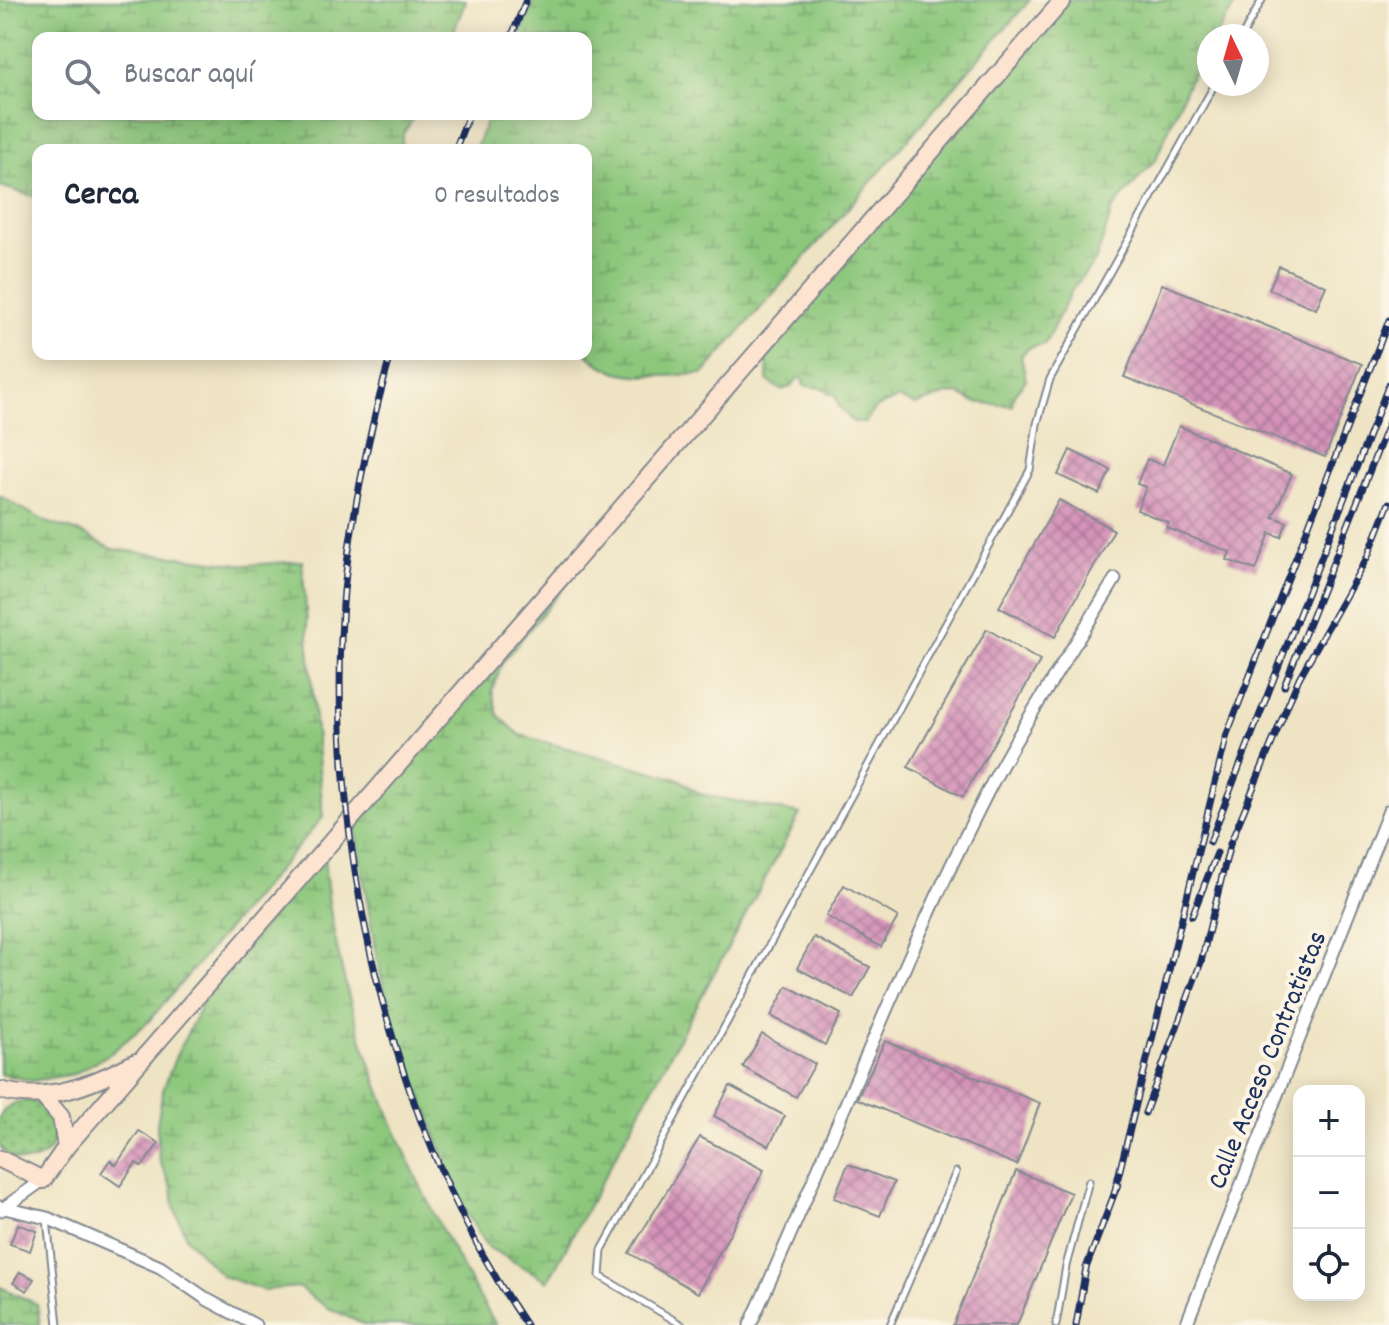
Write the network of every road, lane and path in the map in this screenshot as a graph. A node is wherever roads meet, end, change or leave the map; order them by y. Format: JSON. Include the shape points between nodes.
{"nodes":[{"id":1,"x":1063,"y":0,"type":"edge"},
{"id":2,"x":1262,"y":0,"type":"edge"},
{"id":3,"x":1249,"y":24,"type":"edge"},
{"id":4,"x":1208,"y":96,"type":"edge"},
{"id":5,"x":1115,"y":579,"type":"dead end"},
{"id":6,"x":1389,"y":811,"type":"edge"},
{"id":7,"x":145,"y":1058,"type":"junction"},
{"id":8,"x":8,"y":1092,"type":"edge"},
{"id":9,"x":43,"y":1096,"type":"junction"},
{"id":10,"x":0,"y":1104,"type":"edge"},
{"id":11,"x":66,"y":1147,"type":"junction"},
{"id":12,"x":0,"y":1159,"type":"edge"},
{"id":13,"x":956,"y":1172,"type":"dead end"},
{"id":14,"x":43,"y":1180,"type":"junction"},
{"id":15,"x":1089,"y":1181,"type":"dead end"},
{"id":16,"x":1,"y":1209,"type":"edge"},
{"id":17,"x":47,"y":1218,"type":"junction"},
{"id":18,"x":58,"y":1325,"type":"edge"},
{"id":19,"x":255,"y":1325,"type":"edge"},
{"id":20,"x":682,"y":1325,"type":"edge"},
{"id":21,"x":750,"y":1325,"type":"edge"},
{"id":22,"x":890,"y":1325,"type":"edge"},
{"id":23,"x":1056,"y":1325,"type":"edge"},
{"id":24,"x":1186,"y":1325,"type":"edge"}],
"edges":[{"from":1,"to":7,"type":"main road"},
{"from":2,"to":3,"type":"lane"},
{"from":4,"to":20,"type":"lane","via":[[1050,379],[1030,470],[602,1250],[600,1276]]},
{"from":5,"to":21,"type":"street","via":[[983,801],[903,971]]},
{"from":6,"to":24,"type":"street","name":"Calle Acceso Contratistas"},
{"from":7,"to":9,"type":"main road","via":[[90,1085]]},
{"from":7,"to":11,"type":"main road"},
{"from":8,"to":9,"type":"main road"},
{"from":8,"to":10,"type":"main road"},
{"from":9,"to":11,"type":"main road","via":[[61,1117]]},
{"from":11,"to":14,"type":"main road"},
{"from":12,"to":14,"type":"main road"},
{"from":13,"to":22,"type":"lane"},
{"from":14,"to":16,"type":"street"},
{"from":15,"to":23,"type":"lane"},
{"from":16,"to":17,"type":"street"},
{"from":17,"to":18,"type":"lane"},
{"from":17,"to":19,"type":"street","via":[[160,1267]]}]}
